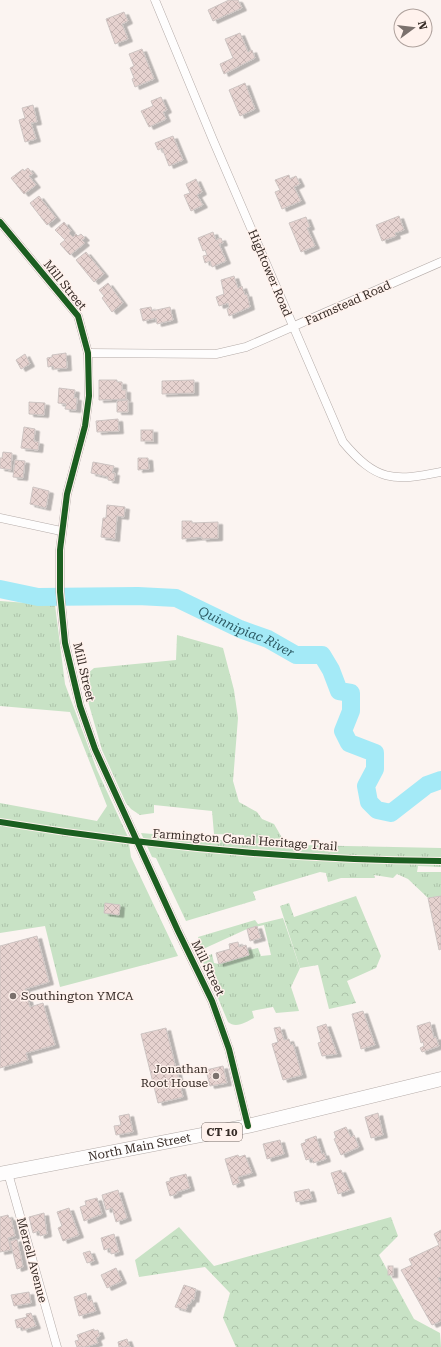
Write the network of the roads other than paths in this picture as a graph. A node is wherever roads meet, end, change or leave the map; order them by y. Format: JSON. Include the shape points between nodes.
{"nodes":[{"id":1,"x":155,"y":0,"type":"edge"},
{"id":2,"x":1,"y":226,"type":"edge"},
{"id":3,"x":441,"y":262,"type":"edge"},
{"id":4,"x":293,"y":327,"type":"junction"},
{"id":5,"x":88,"y":352,"type":"junction"},
{"id":6,"x":441,"y":472,"type":"edge"},
{"id":7,"x":0,"y":518,"type":"edge"},
{"id":8,"x":61,"y":531,"type":"junction"},
{"id":9,"x":441,"y":1079,"type":"edge"},
{"id":10,"x":248,"y":1126,"type":"junction"},
{"id":11,"x":4,"y":1174,"type":"edge"},
{"id":12,"x":57,"y":1347,"type":"edge"}],
"edges":[{"from":1,"to":4,"type":"street","name":"Hightower Road"},
{"from":2,"to":5,"type":"street","name":"Mill Street","via":[[78,316]]},
{"from":3,"to":4,"type":"street","name":"Farmstead Road"},
{"from":4,"to":5,"type":"street","name":"Farmstead Road","via":[[246,347],[216,354]]},
{"from":4,"to":6,"type":"street","name":"Hightower Road","via":[[343,442],[357,459],[373,471],[391,478],[414,478]]},
{"from":5,"to":8,"type":"street","name":"Mill Street","via":[[89,396],[85,426],[67,494]]},
{"from":7,"to":8,"type":"street"},
{"from":8,"to":10,"type":"street","name":"Mill Street","via":[[60,592],[69,665],[90,734],[212,1001],[229,1049]]},
{"from":9,"to":10,"type":"highway","name":"North Main Street","number":"CT 10"},
{"from":10,"to":11,"type":"highway","name":"North Main Street","number":"CT 10"},
{"from":11,"to":12,"type":"street","name":"Merrell Avenue"}]}
